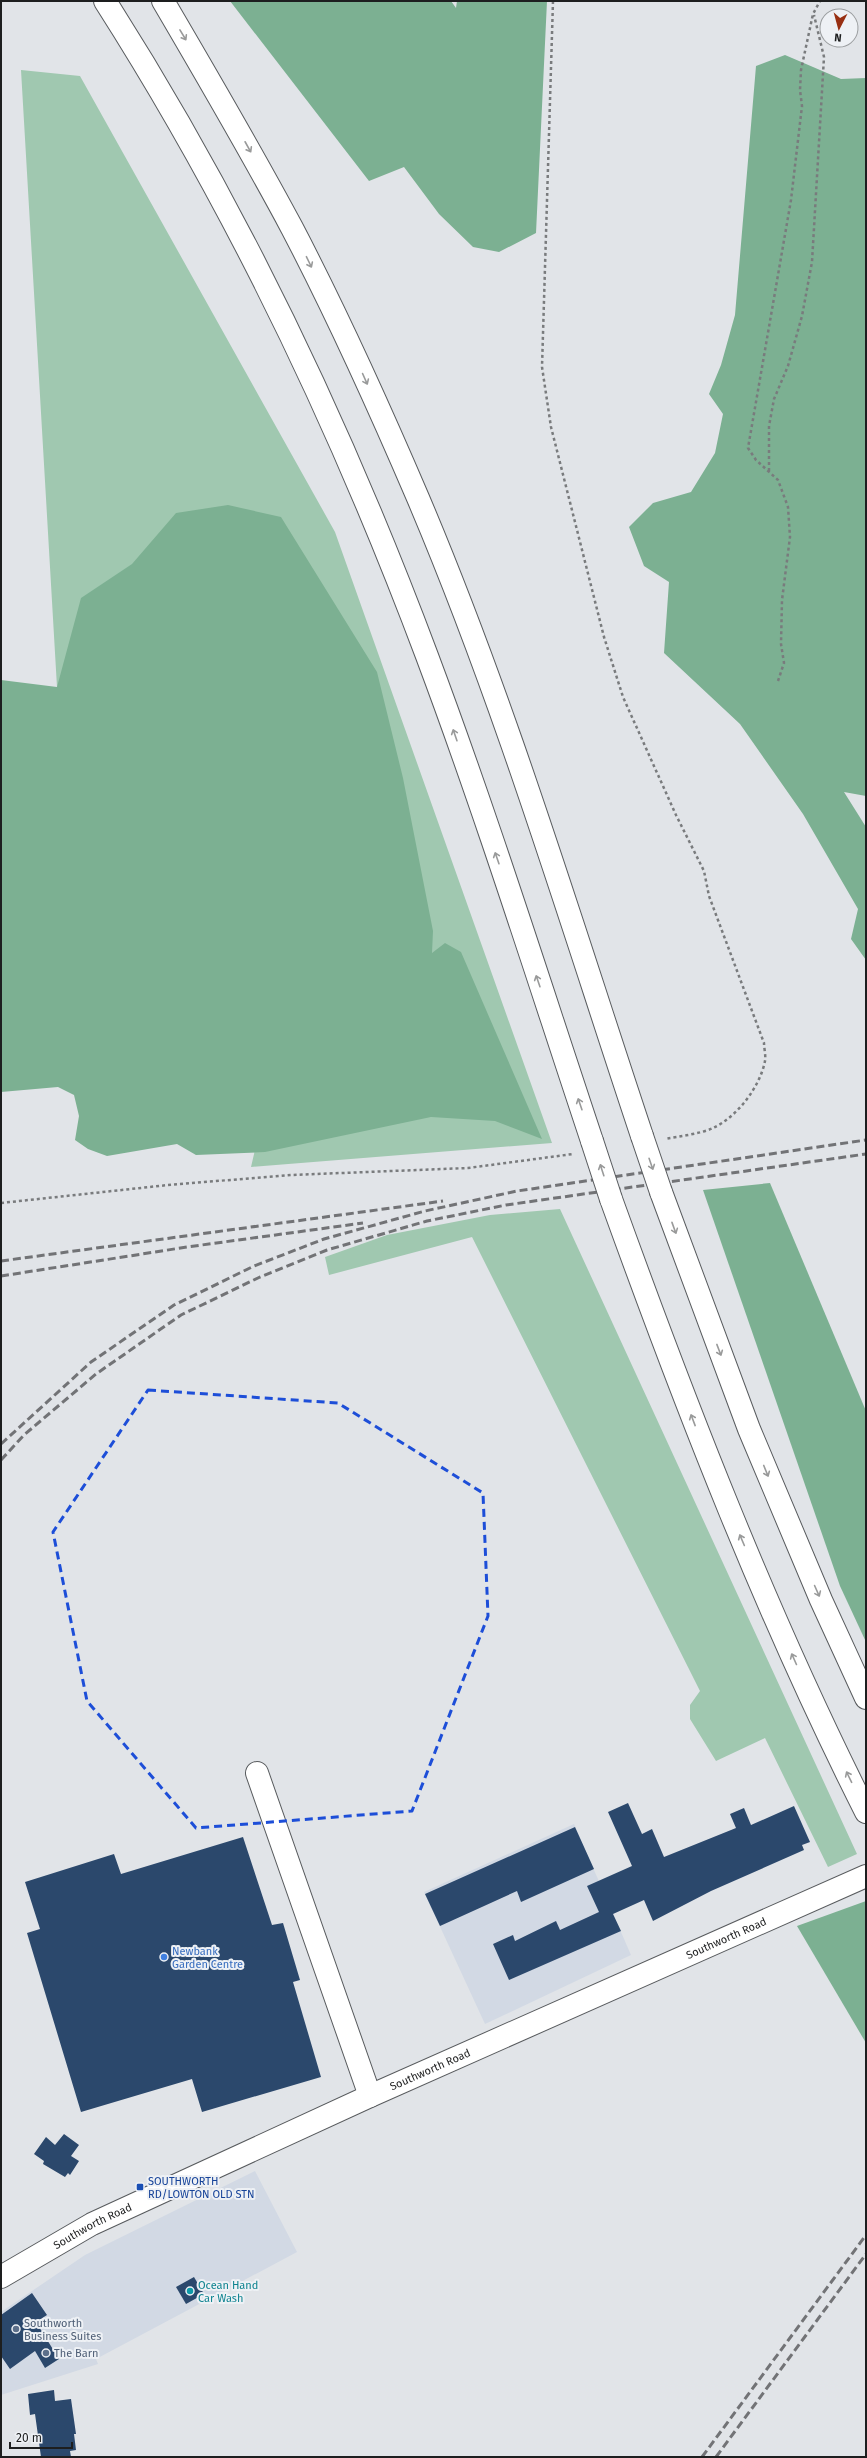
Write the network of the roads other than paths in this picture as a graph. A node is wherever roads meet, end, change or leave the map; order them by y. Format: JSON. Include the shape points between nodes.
{"nodes":[{"id":1,"x":105,"y":1,"type":"edge"},
{"id":2,"x":163,"y":1,"type":"edge"},
{"id":3,"x":866,"y":1698,"type":"edge"},
{"id":4,"x":257,"y":1773,"type":"dead end"},
{"id":5,"x":866,"y":1812,"type":"edge"},
{"id":6,"x":866,"y":1876,"type":"edge"},
{"id":7,"x":370,"y":2096,"type":"junction"},
{"id":8,"x":2,"y":2274,"type":"edge"}],
"edges":[{"from":5,"to":1,"type":"main road","one_way":true,"bridge":true,"via":[[818,1711],[731,1514],[662,1340],[611,1199],[445,707],[370,514],[312,382],[250,253],[185,135]]},
{"from":2,"to":3,"type":"main road","one_way":true,"bridge":true,"via":[[223,102],[292,229],[358,364],[419,500],[476,647],[661,1192],[749,1429],[793,1536]]},
{"from":4,"to":7,"type":"main road"},
{"from":6,"to":7,"type":"main road","name":"Southworth Road"},
{"from":7,"to":8,"type":"main road","name":"Southworth Road","via":[[92,2224]]}]}
